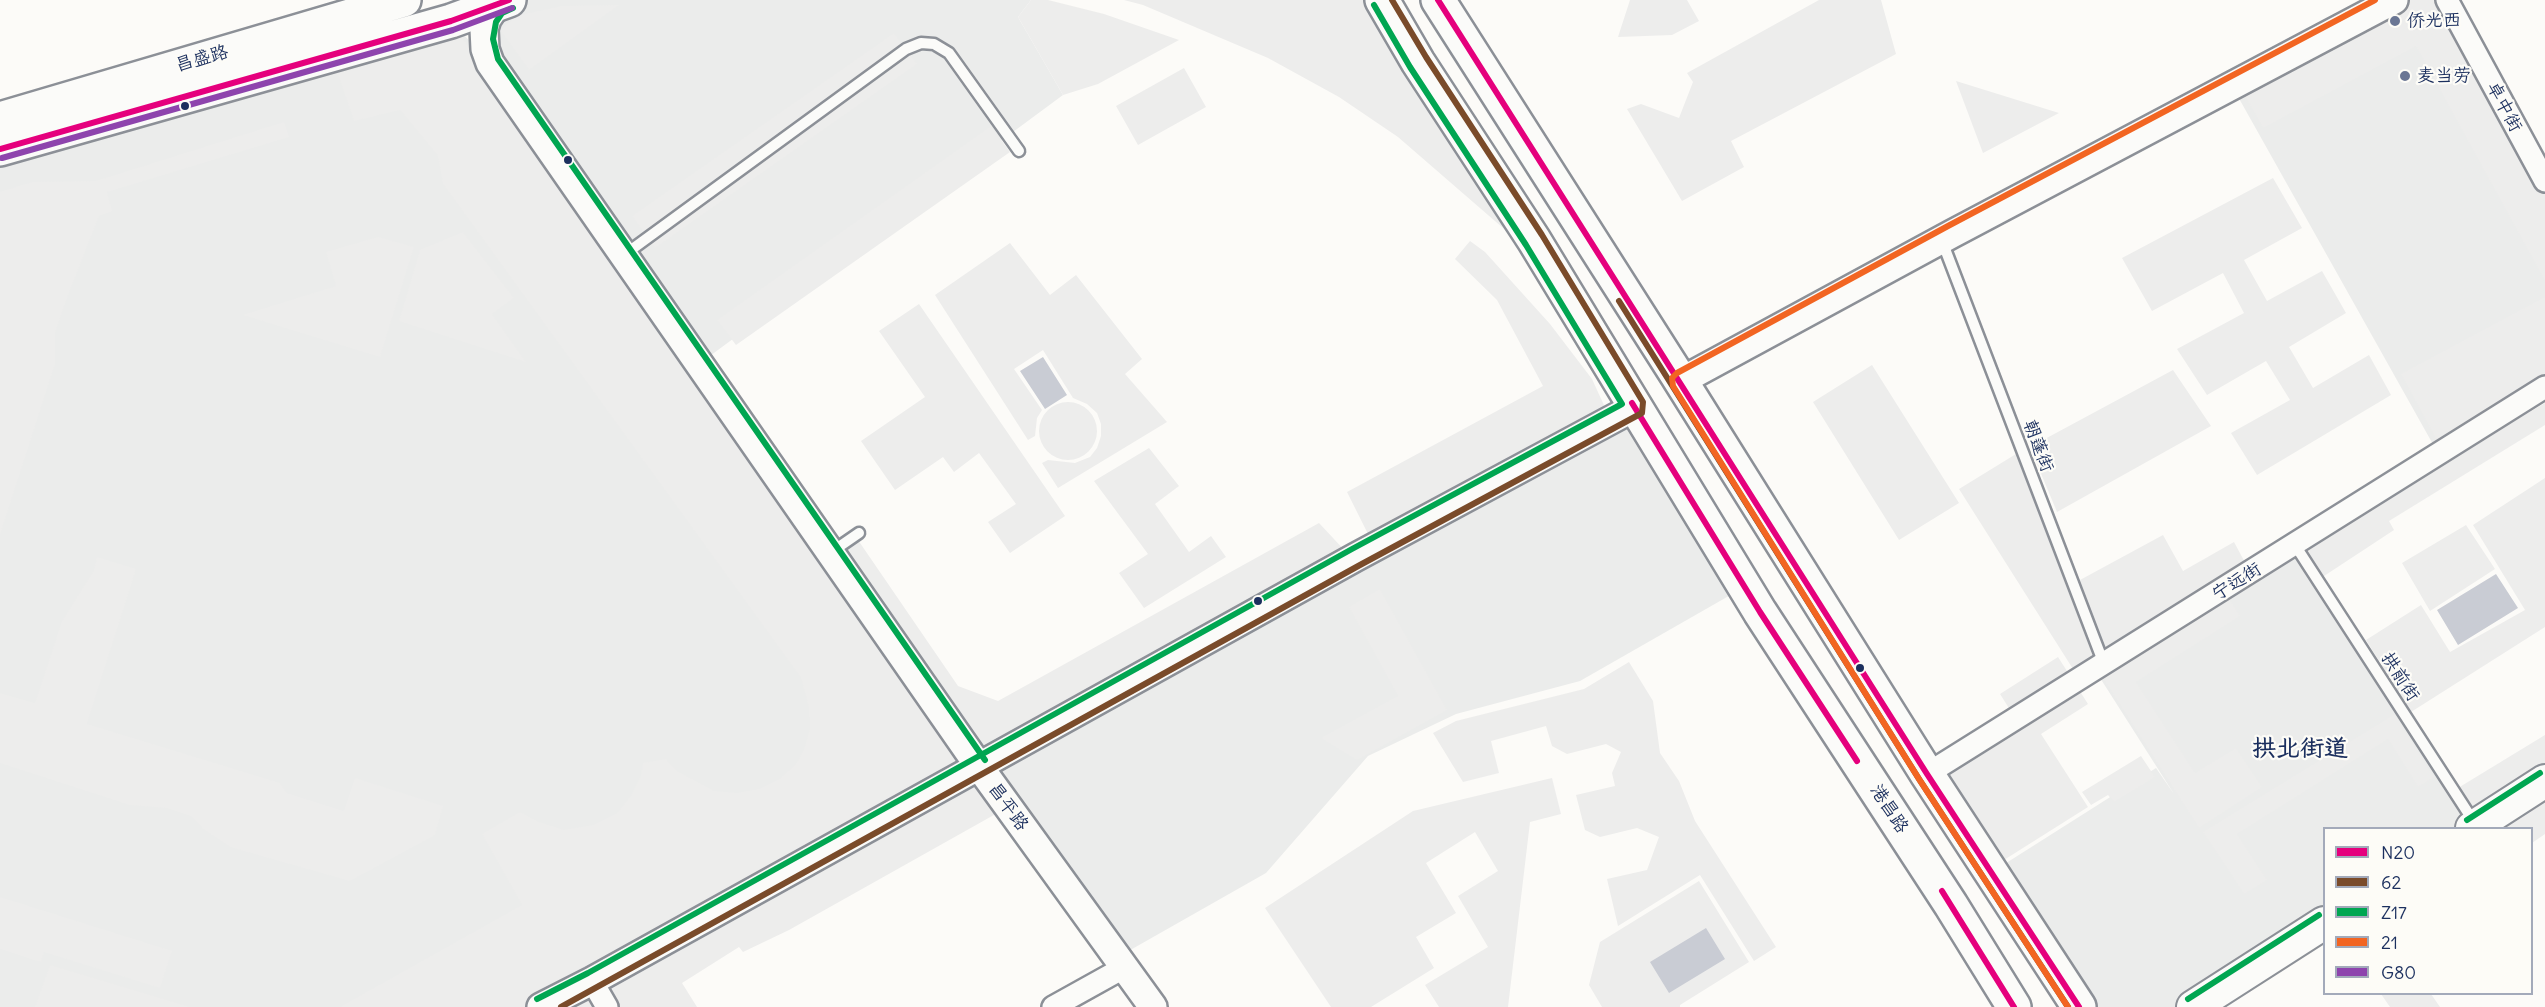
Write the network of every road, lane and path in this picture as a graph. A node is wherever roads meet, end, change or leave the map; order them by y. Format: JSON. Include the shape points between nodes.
{"nodes":[{"id":1,"x":404,"y":0,"type":"edge"},
{"id":2,"x":1382,"y":0,"type":"edge"},
{"id":3,"x":1438,"y":0,"type":"edge"},
{"id":4,"x":2394,"y":0,"type":"edge"},
{"id":5,"x":2447,"y":0,"type":"edge"},
{"id":6,"x":488,"y":4,"type":"edge"},
{"id":7,"x":420,"y":29,"type":"junction"},
{"id":8,"x":490,"y":63,"type":"junction"},
{"id":9,"x":0,"y":119,"type":"edge"},
{"id":10,"x":0,"y":149,"type":"edge"},
{"id":11,"x":1019,"y":151,"type":"dead end"},
{"id":12,"x":2545,"y":182,"type":"edge"},
{"id":13,"x":1942,"y":239,"type":"junction"},
{"id":14,"x":624,"y":255,"type":"junction"},
{"id":15,"x":1681,"y":381,"type":"junction"},
{"id":16,"x":2545,"y":387,"type":"edge"},
{"id":17,"x":1635,"y":407,"type":"junction"},
{"id":18,"x":859,"y":532,"type":"dead end"},
{"id":19,"x":2295,"y":545,"type":"junction"},
{"id":20,"x":830,"y":553,"type":"junction"},
{"id":21,"x":2104,"y":664,"type":"junction"},
{"id":22,"x":978,"y":765,"type":"junction"},
{"id":23,"x":1928,"y":774,"type":"junction"},
{"id":24,"x":2545,"y":781,"type":"edge"},
{"id":25,"x":2474,"y":827,"type":"edge"},
{"id":26,"x":2323,"y":924,"type":"edge"},
{"id":27,"x":1125,"y":967,"type":"junction"},
{"id":28,"x":592,"y":981,"type":"junction"},
{"id":29,"x":2077,"y":1002,"type":"edge"},
{"id":30,"x":541,"y":1007,"type":"edge"},
{"id":31,"x":607,"y":1007,"type":"edge"},
{"id":32,"x":1053,"y":1007,"type":"edge"},
{"id":33,"x":1154,"y":1007,"type":"edge"},
{"id":34,"x":2014,"y":1007,"type":"edge"},
{"id":35,"x":2193,"y":1007,"type":"edge"}],
"edges":[{"from":1,"to":9,"type":"main road","name":"昌盛路"},
{"from":2,"to":17,"type":"main road","name":"港昌路"},
{"from":3,"to":15,"type":"main road"},
{"from":4,"to":13,"type":"street"},
{"from":5,"to":12,"type":"street","name":"卓中街"},
{"from":6,"to":7,"type":"main road","name":"昌盛路"},
{"from":6,"to":8,"type":"street","name":"昌平路","via":[[484,29]]},
{"from":7,"to":8,"type":"street","via":[[459,30]]},
{"from":7,"to":10,"type":"main road","name":"昌盛路"},
{"from":8,"to":14,"type":"street","name":"昌平路"},
{"from":11,"to":14,"type":"lane","via":[[949,53],[934,44],[921,44],[906,49]]},
{"from":13,"to":15,"type":"street"},
{"from":13,"to":21,"type":"lane","name":"朝蓬街"},
{"from":14,"to":20,"type":"street","name":"昌平路"},
{"from":15,"to":23,"type":"main road"},
{"from":16,"to":19,"type":"street","name":"宁远街"},
{"from":17,"to":22,"type":"street"},
{"from":17,"to":34,"type":"main road","name":"港昌路","via":[[1760,612]]},
{"from":18,"to":20,"type":"lane"},
{"from":19,"to":21,"type":"street","name":"宁远街"},
{"from":19,"to":25,"type":"lane","name":"拱前街"},
{"from":20,"to":22,"type":"street","name":"昌平路"},
{"from":21,"to":23,"type":"street","name":"宁远街"},
{"from":22,"to":27,"type":"street","name":"昌平路"},
{"from":22,"to":28,"type":"street"},
{"from":23,"to":29,"type":"main road"},
{"from":24,"to":25,"type":"main road"},
{"from":26,"to":35,"type":"main road"},
{"from":27,"to":32,"type":"street"},
{"from":27,"to":33,"type":"street","name":"昌平路"},
{"from":28,"to":30,"type":"street"},
{"from":28,"to":31,"type":"street"}]}
